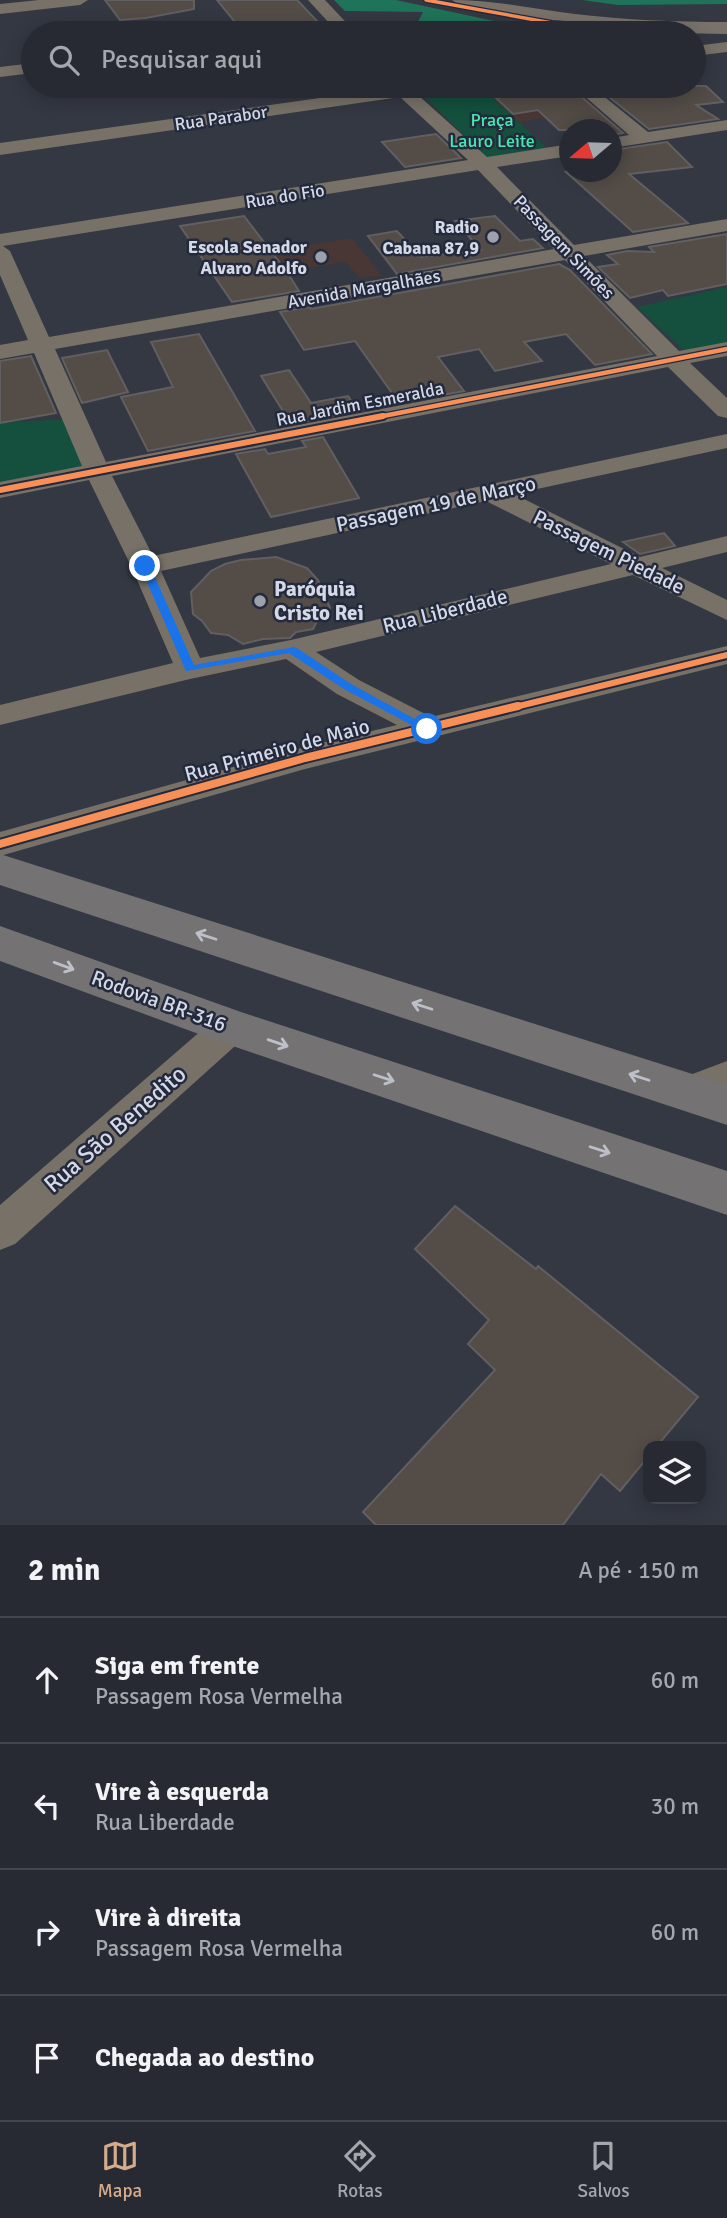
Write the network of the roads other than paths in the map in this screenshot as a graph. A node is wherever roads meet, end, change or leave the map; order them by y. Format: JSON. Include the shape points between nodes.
{"nodes":[{"id":1,"x":80,"y":0,"type":"edge"},
{"id":2,"x":316,"y":0,"type":"edge"},
{"id":3,"x":461,"y":0,"type":"edge"},
{"id":4,"x":512,"y":0,"type":"edge"},
{"id":5,"x":0,"y":9,"type":"edge"},
{"id":6,"x":727,"y":18,"type":"edge"},
{"id":7,"x":336,"y":21,"type":"edge"},
{"id":8,"x":579,"y":21,"type":"edge"},
{"id":9,"x":706,"y":27,"type":"edge"},
{"id":10,"x":727,"y":28,"type":"edge"},
{"id":11,"x":727,"y":47,"type":"edge"},
{"id":12,"x":706,"y":50,"type":"edge"},
{"id":13,"x":21,"y":69,"type":"edge"},
{"id":14,"x":0,"y":72,"type":"edge"},
{"id":15,"x":341,"y":98,"type":"edge"},
{"id":16,"x":411,"y":98,"type":"edge"},
{"id":17,"x":596,"y":98,"type":"edge"},
{"id":18,"x":727,"y":125,"type":"edge"},
{"id":19,"x":644,"y":138,"type":"junction"},
{"id":20,"x":622,"y":141,"type":"edge"},
{"id":21,"x":0,"y":149,"type":"edge"},
{"id":22,"x":559,"y":152,"type":"edge"},
{"id":23,"x":484,"y":165,"type":"junction"},
{"id":24,"x":727,"y":225,"type":"edge"},
{"id":25,"x":0,"y":240,"type":"edge"},
{"id":26,"x":0,"y":251,"type":"edge"},
{"id":27,"x":569,"y":253,"type":"junction"},
{"id":28,"x":43,"y":345,"type":"junction"},
{"id":29,"x":727,"y":349,"type":"edge"},
{"id":30,"x":0,"y":352,"type":"edge"},
{"id":31,"x":673,"y":359,"type":"junction"},
{"id":32,"x":727,"y":411,"type":"edge"},
{"id":33,"x":727,"y":441,"type":"edge"},
{"id":34,"x":97,"y":471,"type":"junction"},
{"id":35,"x":0,"y":490,"type":"edge"},
{"id":36,"x":491,"y":493,"type":"junction"},
{"id":37,"x":727,"y":544,"type":"edge"},
{"id":38,"x":637,"y":565,"type":"junction"},
{"id":39,"x":145,"y":566,"type":"junction"},
{"id":40,"x":727,"y":611,"type":"edge"},
{"id":41,"x":291,"y":649,"type":"junction"},
{"id":42,"x":727,"y":655,"type":"edge"},
{"id":43,"x":190,"y":669,"type":"junction"},
{"id":44,"x":0,"y":715,"type":"edge"},
{"id":45,"x":427,"y":729,"type":"junction"},
{"id":46,"x":0,"y":844,"type":"edge"},
{"id":47,"x":0,"y":869,"type":"edge"},
{"id":48,"x":0,"y":943,"type":"edge"},
{"id":49,"x":231,"y":1027,"type":"junction"},
{"id":50,"x":714,"y":1092,"type":"edge"},
{"id":51,"x":727,"y":1193,"type":"edge"},
{"id":52,"x":0,"y":1231,"type":"edge"}],
"edges":[{"from":1,"to":5,"type":"street"},
{"from":2,"to":7,"type":"street"},
{"from":3,"to":8,"type":"main road"},
{"from":4,"to":6,"type":"main road","via":[[609,15]]},
{"from":9,"to":10,"type":"main road"},
{"from":11,"to":12,"type":"street"},
{"from":13,"to":14,"type":"street"},
{"from":15,"to":21,"type":"street","name":"Rua Parabor"},
{"from":16,"to":23,"type":"street","name":"Passagem Simões"},
{"from":17,"to":19,"type":"street"},
{"from":18,"to":19,"type":"street"},
{"from":19,"to":20,"type":"street"},
{"from":22,"to":23,"type":"street","name":"Rua do Fio"},
{"from":23,"to":25,"type":"street","name":"Rua do Fio"},
{"from":23,"to":27,"type":"street","name":"Passagem Simões"},
{"from":24,"to":27,"type":"street","name":"Avenida Margalhães"},
{"from":26,"to":28,"type":"street"},
{"from":27,"to":28,"type":"street","name":"Avenida Margalhães"},
{"from":27,"to":31,"type":"street","name":"Passagem Simões"},
{"from":28,"to":30,"type":"street","name":"Avenida Margalhães"},
{"from":28,"to":34,"type":"street"},
{"from":29,"to":31,"type":"street","name":"Rua Jardim Esmeralda"},
{"from":31,"to":32,"type":"street","name":"Passagem Simões"},
{"from":31,"to":34,"type":"street","name":"Rua Jardim Esmeralda"},
{"from":33,"to":36,"type":"street","name":"Passagem 19 de Março"},
{"from":34,"to":35,"type":"street","name":"Rua Jardim Esmeralda"},
{"from":34,"to":39,"type":"street"},
{"from":36,"to":38,"type":"street","name":"Passagem Piedade"},
{"from":36,"to":39,"type":"street","name":"Passagem 19 de Março"},
{"from":37,"to":38,"type":"street","name":"Rua Liberdade"},
{"from":38,"to":40,"type":"street","name":"Passagem Piedade"},
{"from":38,"to":41,"type":"street","name":"Rua Liberdade"},
{"from":39,"to":43,"type":"street"},
{"from":41,"to":43,"type":"street","name":"Rua Liberdade"},
{"from":41,"to":45,"type":"street","via":[[348,687]]},
{"from":42,"to":45,"type":"street","name":"Rua Primeiro de Maio"},
{"from":43,"to":44,"type":"street","name":"Rua Liberdade"},
{"from":45,"to":46,"type":"street","name":"Rua Primeiro de Maio","via":[[305,758]]},
{"from":50,"to":47,"type":"highway","one_way":true},
{"from":48,"to":49,"type":"highway","name":"Rodovia BR-316","one_way":true},
{"from":49,"to":51,"type":"highway","name":"Rodovia BR-316","one_way":true},
{"from":49,"to":52,"type":"street","name":"Rua São Benedito"}]}
